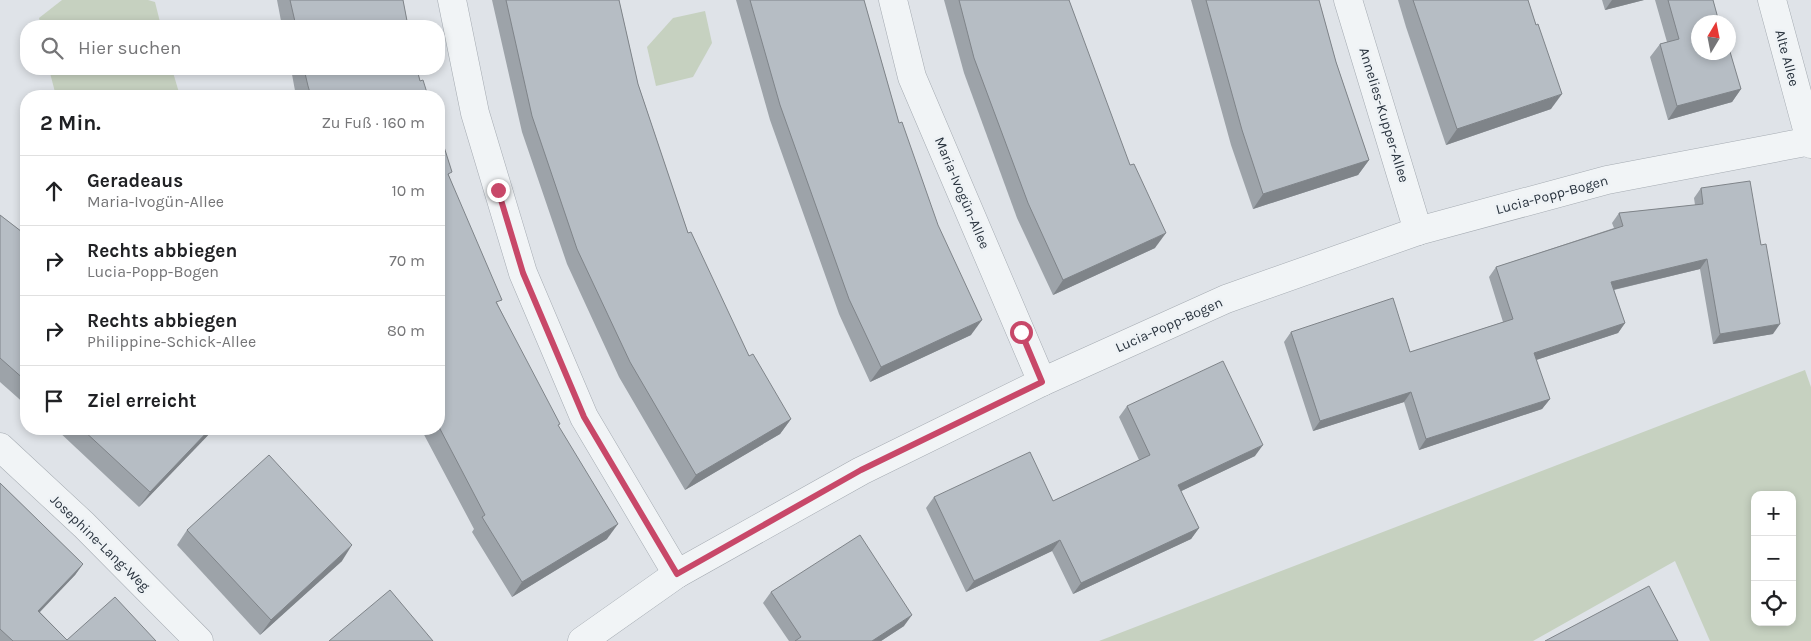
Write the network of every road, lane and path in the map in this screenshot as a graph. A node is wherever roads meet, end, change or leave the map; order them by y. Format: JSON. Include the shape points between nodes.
{"nodes":[{"id":1,"x":452,"y":0,"type":"edge"},
{"id":2,"x":893,"y":0,"type":"edge"},
{"id":3,"x":1348,"y":0,"type":"edge"},
{"id":4,"x":1772,"y":0,"type":"edge"},
{"id":5,"x":1811,"y":142,"type":"edge"},
{"id":6,"x":1418,"y":231,"type":"junction"},
{"id":7,"x":1042,"y":382,"type":"junction"},
{"id":8,"x":0,"y":447,"type":"edge"},
{"id":9,"x":677,"y":574,"type":"junction"},
{"id":10,"x":199,"y":641,"type":"edge"},
{"id":11,"x":582,"y":641,"type":"edge"}],
"edges":[{"from":1,"to":9,"type":"street","via":[[475,114],[523,273],[584,417]]},
{"from":2,"to":7,"type":"street","name":"Maria-Ivogün-Allee","via":[[912,77]]},
{"from":3,"to":6,"type":"street","name":"Annelies-Kupper-Allee"},
{"from":4,"to":5,"type":"street","name":"Alte Allee"},
{"from":5,"to":6,"type":"street","name":"Lucia-Popp-Bogen","via":[[1607,180]]},
{"from":6,"to":7,"type":"street","name":"Lucia-Popp-Bogen","via":[[1226,299]]},
{"from":7,"to":9,"type":"street","name":"Lucia-Popp-Bogen","via":[[861,470]]},
{"from":8,"to":10,"type":"street","name":"Josephine-Lang-Weg","via":[[84,525]]},
{"from":9,"to":11,"type":"street","name":"Lucia-Popp-Bogen"}]}
